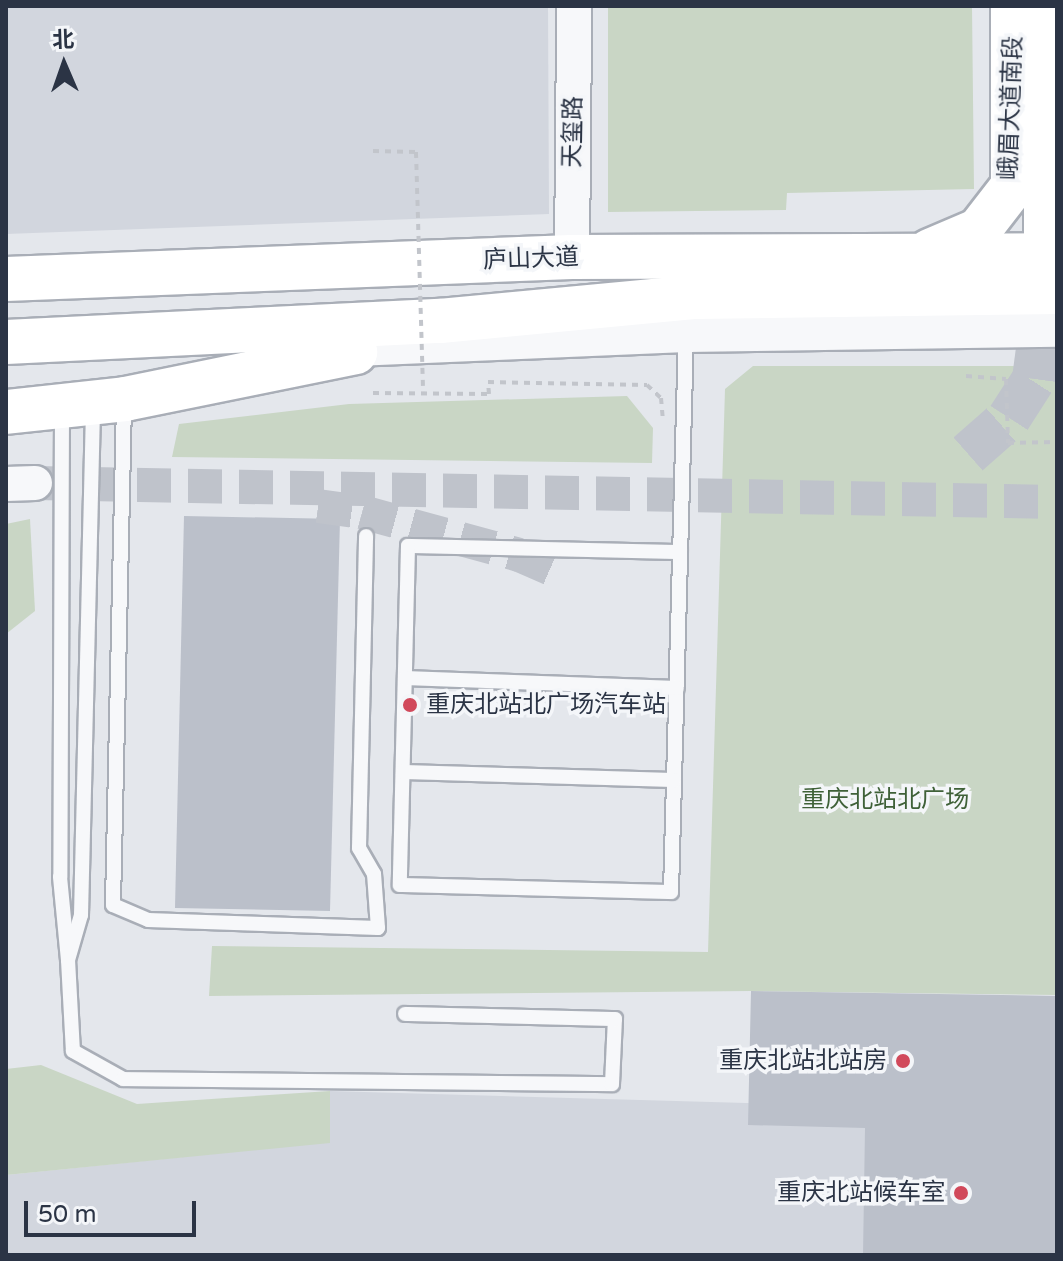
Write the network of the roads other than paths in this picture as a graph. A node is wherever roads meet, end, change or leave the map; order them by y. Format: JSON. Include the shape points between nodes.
{"nodes":[{"id":1,"x":574,"y":6,"type":"edge"},
{"id":2,"x":1013,"y":6,"type":"edge"},
{"id":3,"x":1045,"y":6,"type":"edge"},
{"id":4,"x":1052,"y":245,"type":"edge"},
{"id":5,"x":919,"y":256,"type":"junction"},
{"id":6,"x":572,"y":257,"type":"junction"},
{"id":7,"x":6,"y":279,"type":"edge"},
{"id":8,"x":1057,"y":292,"type":"edge"},
{"id":9,"x":1057,"y":330,"type":"edge"},
{"id":10,"x":167,"y":334,"type":"junction"},
{"id":11,"x":686,"y":335,"type":"junction"},
{"id":12,"x":6,"y":342,"type":"edge"},
{"id":13,"x":355,"y":352,"type":"junction"},
{"id":14,"x":93,"y":403,"type":"junction"},
{"id":15,"x":6,"y":412,"type":"edge"},
{"id":16,"x":366,"y":536,"type":"dead end"},
{"id":17,"x":680,"y":552,"type":"junction"},
{"id":18,"x":405,"y":678,"type":"junction"},
{"id":19,"x":677,"y":688,"type":"junction"},
{"id":20,"x":403,"y":772,"type":"junction"},
{"id":21,"x":674,"y":780,"type":"junction"},
{"id":22,"x":68,"y":960,"type":"junction"},
{"id":23,"x":405,"y":1014,"type":"dead end"}],
"edges":[{"from":1,"to":6,"type":"street","name":"天玺路"},
{"from":2,"to":5,"type":"main road","name":"峨眉大道南段","via":[[1013,186],[979,230]]},
{"from":3,"to":4,"type":"main road"},
{"from":4,"to":5,"type":"main road","name":"庐山大道"},
{"from":5,"to":6,"type":"main road","name":"庐山大道"},
{"from":6,"to":7,"type":"main road","name":"庐山大道"},
{"from":8,"to":10,"type":"main road","via":[[696,297],[440,321]]},
{"from":9,"to":11,"type":"street"},
{"from":10,"to":12,"type":"main road"},
{"from":10,"to":13,"type":"street"},
{"from":11,"to":13,"type":"street"},
{"from":11,"to":17,"type":"lane"},
{"from":13,"to":14,"type":"main road"},
{"from":14,"to":15,"type":"main road"},
{"from":14,"to":16,"type":"lane","via":[[113,905],[148,920],[378,928],[374,874],[359,848]]},
{"from":14,"to":22,"type":"lane","via":[[60,877]]},
{"from":14,"to":22,"type":"lane","via":[[81,915]]},
{"from":17,"to":18,"type":"lane","via":[[408,546]]},
{"from":17,"to":19,"type":"lane"},
{"from":18,"to":19,"type":"lane"},
{"from":18,"to":20,"type":"lane"},
{"from":19,"to":21,"type":"lane"},
{"from":20,"to":21,"type":"lane"},
{"from":20,"to":21,"type":"lane","via":[[400,885],[671,892]]},
{"from":22,"to":23,"type":"lane","via":[[73,1051],[123,1079],[612,1084],[615,1019]]}]}
